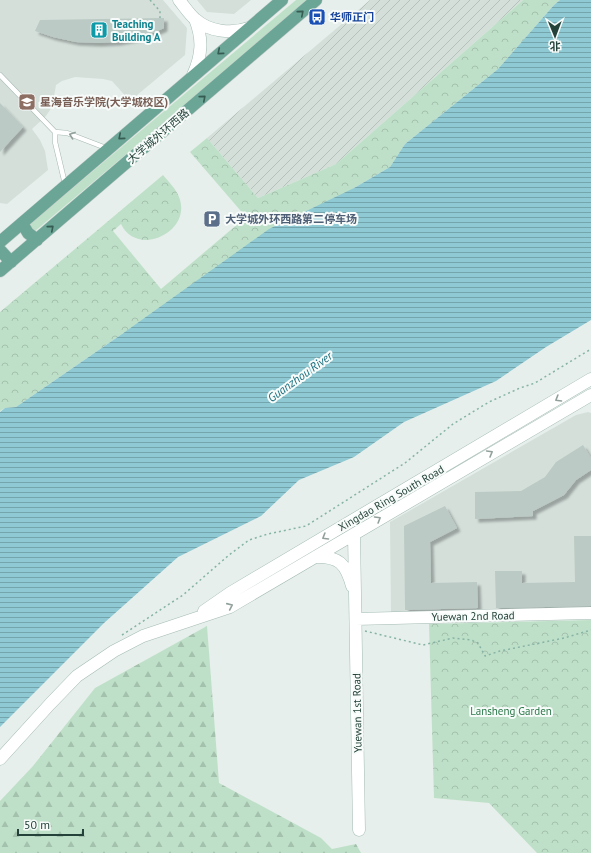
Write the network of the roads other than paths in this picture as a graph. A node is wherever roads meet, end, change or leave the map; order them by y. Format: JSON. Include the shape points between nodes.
{"nodes":[{"id":1,"x":179,"y":0,"type":"edge"},
{"id":2,"x":282,"y":0,"type":"edge"},
{"id":3,"x":316,"y":0,"type":"edge"},
{"id":4,"x":195,"y":19,"type":"junction"},
{"id":5,"x":249,"y":28,"type":"junction"},
{"id":6,"x":0,"y":75,"type":"edge"},
{"id":7,"x":193,"y":75,"type":"junction"},
{"id":8,"x":54,"y":132,"type":"junction"},
{"id":9,"x":108,"y":149,"type":"junction"},
{"id":10,"x":65,"y":186,"type":"junction"},
{"id":11,"x":22,"y":223,"type":"junction"},
{"id":12,"x":37,"y":240,"type":"junction"},
{"id":13,"x":0,"y":242,"type":"edge"},
{"id":14,"x":0,"y":250,"type":"edge"},
{"id":15,"x":11,"y":262,"type":"junction"},
{"id":16,"x":0,"y":271,"type":"edge"},
{"id":17,"x":591,"y":379,"type":"edge"},
{"id":18,"x":591,"y":395,"type":"edge"},
{"id":19,"x":578,"y":403,"type":"junction"},
{"id":20,"x":591,"y":404,"type":"edge"},
{"id":21,"x":354,"y":534,"type":"junction"},
{"id":22,"x":315,"y":557,"type":"junction"},
{"id":23,"x":355,"y":596,"type":"junction"},
{"id":24,"x":591,"y":613,"type":"edge"},
{"id":25,"x":193,"y":619,"type":"junction"},
{"id":26,"x":356,"y":624,"type":"junction"},
{"id":27,"x":0,"y":759,"type":"edge"},
{"id":28,"x":359,"y":830,"type":"dead end"}],
"edges":[{"from":1,"to":4,"type":"main road"},
{"from":2,"to":5,"type":"main road","name":"大学城外环西路"},
{"from":12,"to":3,"type":"main road","name":"大学城外环西路","one_way":true},
{"from":4,"to":5,"type":"main road","via":[[214,29],[237,31]]},
{"from":4,"to":7,"type":"main road","via":[[201,43]]},
{"from":5,"to":7,"type":"main road","name":"大学城外环西路","one_way":true},
{"from":6,"to":8,"type":"lane"},
{"from":7,"to":9,"type":"main road","name":"大学城外环西路","one_way":true},
{"from":9,"to":8,"type":"lane","one_way":true,"via":[[67,133]]},
{"from":8,"to":10,"type":"lane"},
{"from":9,"to":10,"type":"main road","name":"大学城外环西路"},
{"from":10,"to":11,"type":"main road","name":"大学城外环西路"},
{"from":11,"to":12,"type":"main road","via":[[29,235]]},
{"from":11,"to":13,"type":"main road","name":"大学城外环西路"},
{"from":12,"to":15,"type":"main road","name":"大学城外环西路"},
{"from":14,"to":15,"type":"main road"},
{"from":15,"to":16,"type":"main road","name":"大学城外环西路"},
{"from":17,"to":25,"type":"main road","name":"Xingdao Ring South Road","one_way":true,"via":[[230,593]]},
{"from":18,"to":19,"type":"main road","name":"Xingdao Ring South Road"},
{"from":19,"to":20,"type":"main road"},
{"from":21,"to":19,"type":"main road","name":"Xingdao Ring South Road","one_way":true},
{"from":21,"to":22,"type":"main road","name":"Xingdao Ring South Road"},
{"from":21,"to":23,"type":"main road","name":"Yuewan 1st Road"},
{"from":22,"to":23,"type":"main road","name":"Yuewan 1st Road","via":[[331,558],[342,564]]},
{"from":25,"to":22,"type":"main road","name":"Xingdao Ring South Road","one_way":true,"via":[[230,607]]},
{"from":23,"to":26,"type":"main road","name":"Yuewan 1st Road"},
{"from":24,"to":26,"type":"main road","name":"Yuewan 2nd Road"},
{"from":25,"to":27,"type":"main road","name":"Xingdao Ring South Road","via":[[143,636],[99,660],[78,676],[50,704]]},
{"from":26,"to":28,"type":"main road","name":"Yuewan 1st Road"}]}
